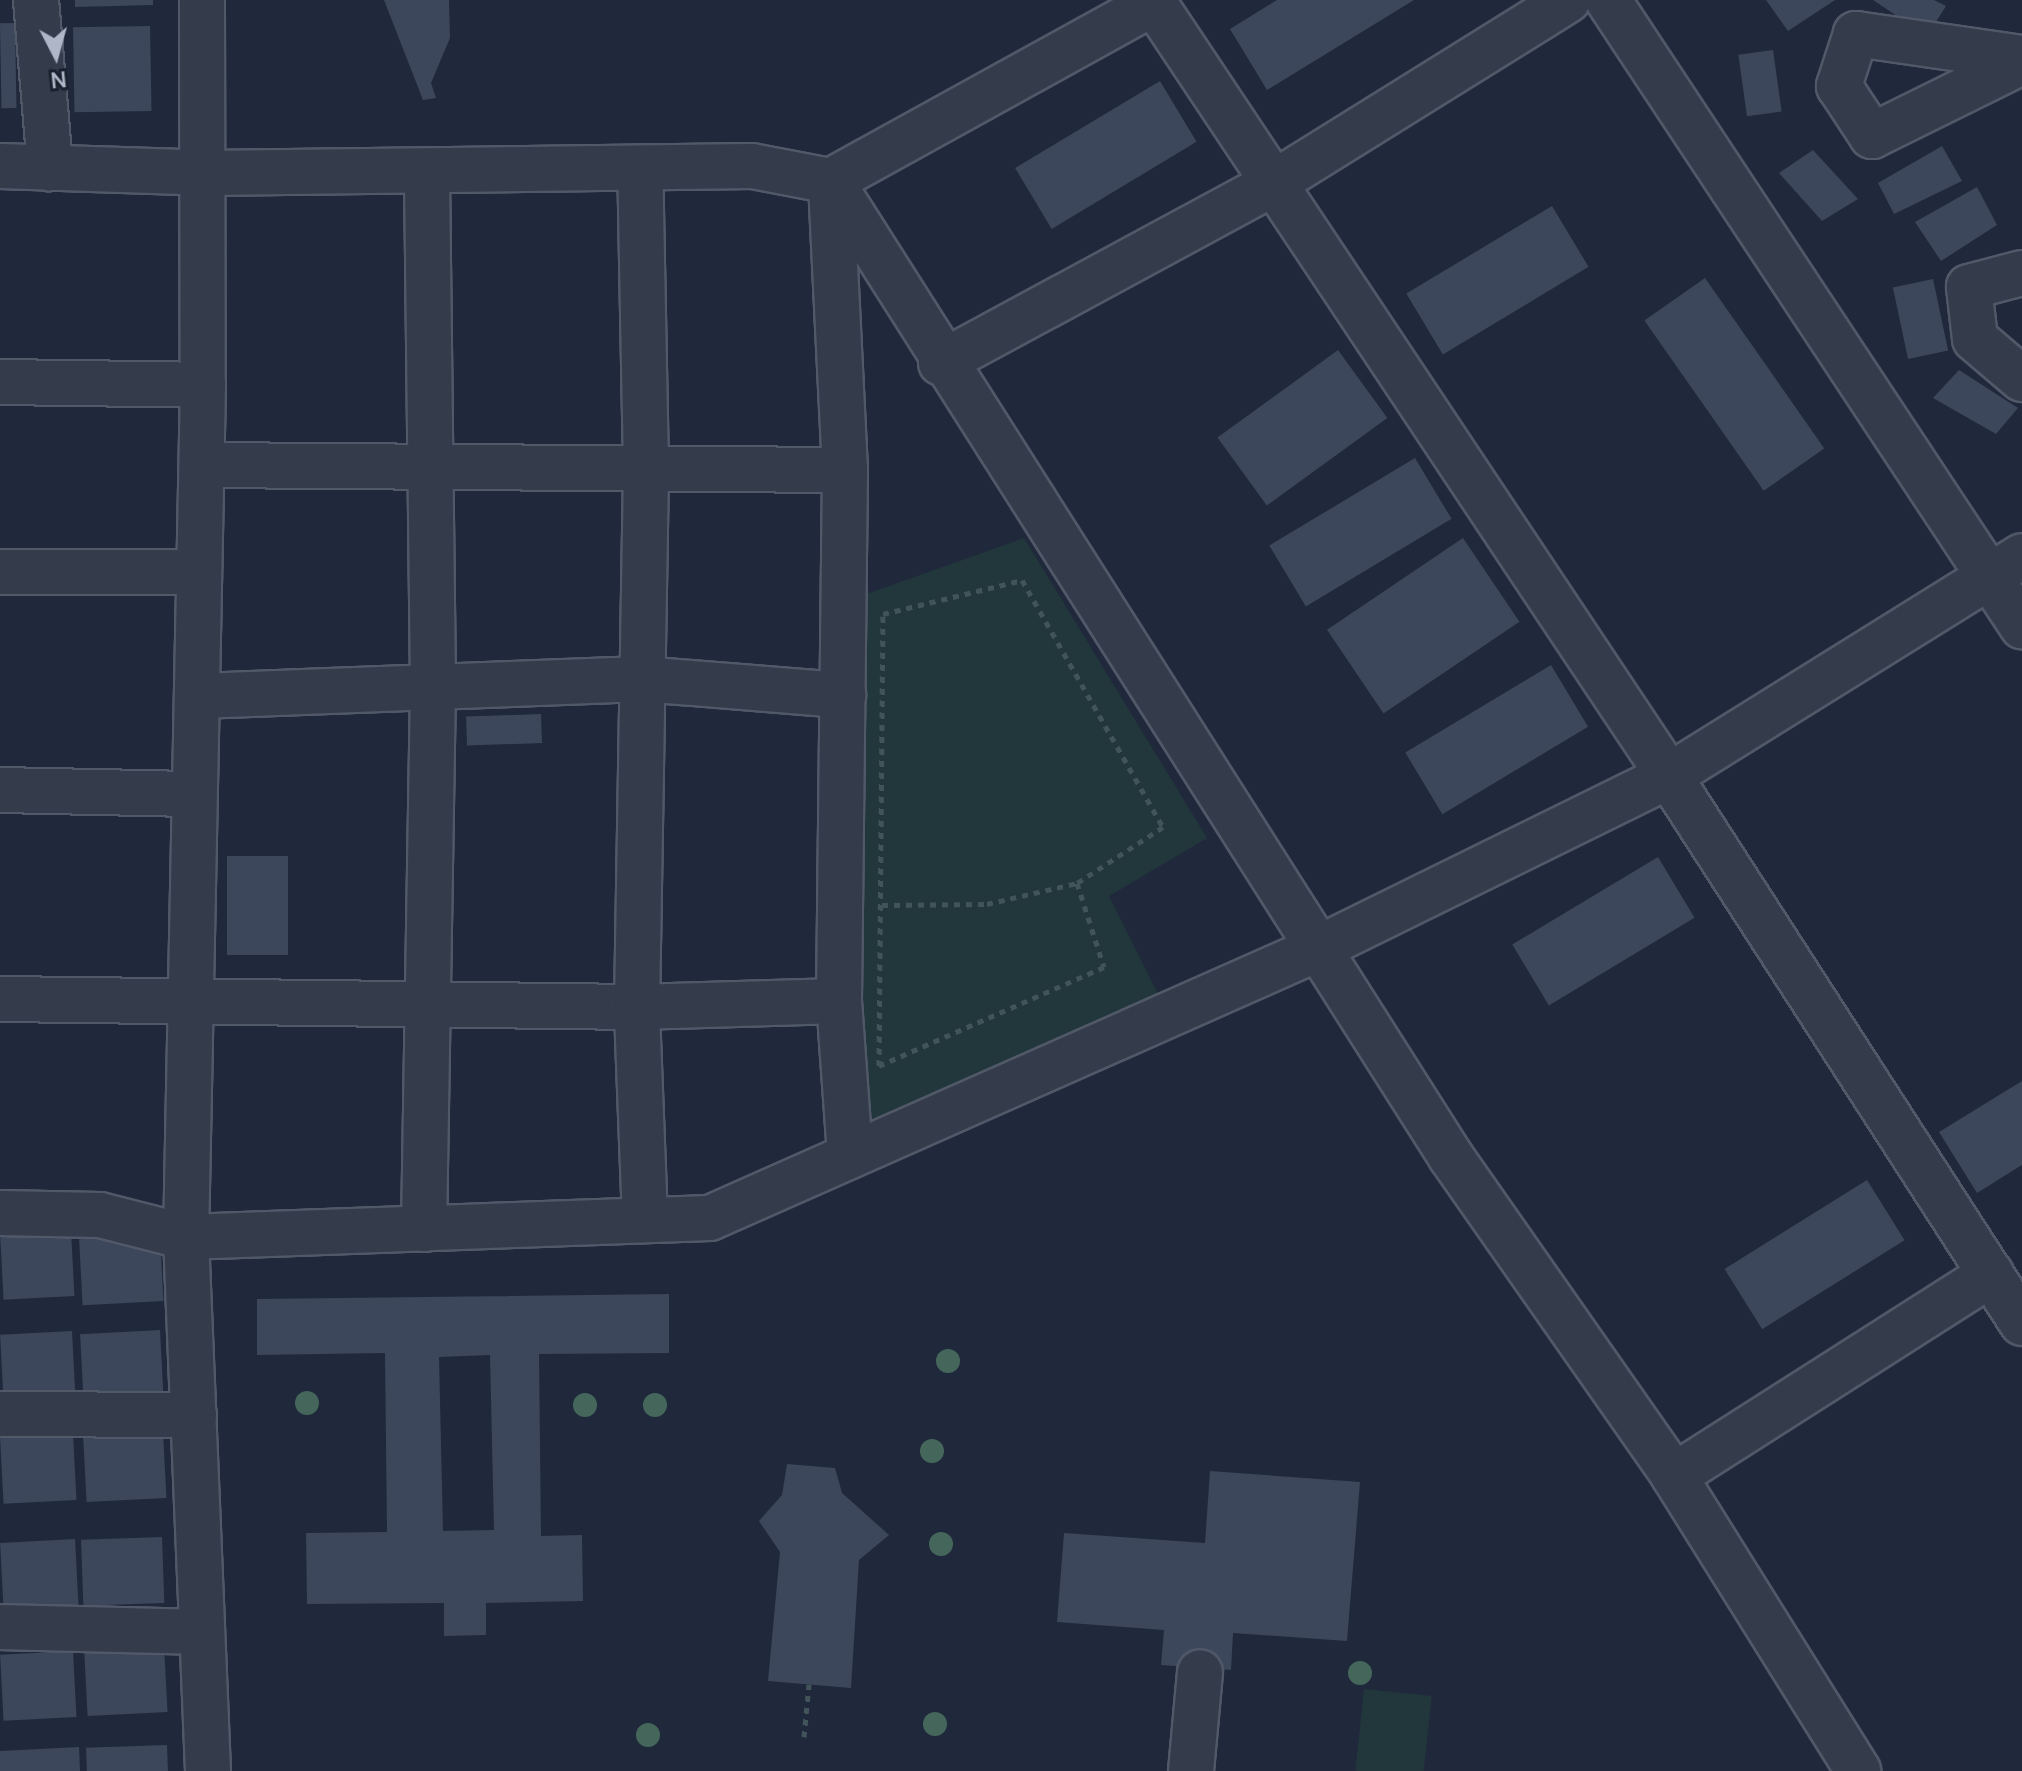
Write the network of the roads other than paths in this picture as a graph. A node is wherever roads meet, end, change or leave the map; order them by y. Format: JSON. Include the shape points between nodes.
{"nodes":[{"id":1,"x":36,"y":0,"type":"edge"},
{"id":2,"x":202,"y":0,"type":"edge"},
{"id":3,"x":1568,"y":0,"type":"edge"},
{"id":4,"x":1608,"y":0,"type":"edge"},
{"id":5,"x":1154,"y":1,"type":"edge"},
{"id":6,"x":0,"y":166,"type":"edge"},
{"id":7,"x":50,"y":168,"type":"junction"},
{"id":8,"x":640,"y":168,"type":"junction"},
{"id":9,"x":427,"y":171,"type":"junction"},
{"id":10,"x":206,"y":173,"type":"junction"},
{"id":11,"x":831,"y":181,"type":"junction"},
{"id":12,"x":1274,"y":183,"type":"junction"},
{"id":13,"x":2022,"y":273,"type":"edge"},
{"id":14,"x":941,"y":363,"type":"junction"},
{"id":15,"x":2022,"y":379,"type":"edge"},
{"id":16,"x":0,"y":382,"type":"edge"},
{"id":17,"x":203,"y":385,"type":"junction"},
{"id":18,"x":202,"y":465,"type":"junction"},
{"id":19,"x":433,"y":467,"type":"junction"},
{"id":20,"x":646,"y":469,"type":"junction"},
{"id":21,"x":845,"y":470,"type":"junction"},
{"id":22,"x":2005,"y":567,"type":"edge"},
{"id":23,"x":0,"y":572,"type":"edge"},
{"id":24,"x":199,"y":572,"type":"junction"},
{"id":25,"x":2022,"y":626,"type":"edge"},
{"id":26,"x":642,"y":679,"type":"junction"},
{"id":27,"x":433,"y":686,"type":"junction"},
{"id":28,"x":843,"y":695,"type":"junction"},
{"id":29,"x":199,"y":696,"type":"junction"},
{"id":30,"x":1669,"y":776,"type":"junction"},
{"id":31,"x":0,"y":790,"type":"edge"},
{"id":32,"x":192,"y":794,"type":"junction"},
{"id":33,"x":1317,"y":949,"type":"junction"},
{"id":34,"x":0,"y":999,"type":"edge"},
{"id":35,"x":193,"y":1000,"type":"junction"},
{"id":36,"x":839,"y":1001,"type":"junction"},
{"id":37,"x":427,"y":1005,"type":"junction"},
{"id":38,"x":637,"y":1007,"type":"junction"},
{"id":39,"x":850,"y":1156,"type":"junction"},
{"id":40,"x":0,"y":1213,"type":"edge"},
{"id":41,"x":645,"y":1220,"type":"junction"},
{"id":42,"x":424,"y":1229,"type":"junction"},
{"id":43,"x":186,"y":1237,"type":"junction"},
{"id":44,"x":1991,"y":1274,"type":"junction"},
{"id":45,"x":2022,"y":1323,"type":"edge"},
{"id":46,"x":0,"y":1414,"type":"edge"},
{"id":47,"x":194,"y":1415,"type":"junction"},
{"id":48,"x":1674,"y":1476,"type":"junction"},
{"id":49,"x":0,"y":1627,"type":"edge"},
{"id":50,"x":202,"y":1632,"type":"junction"},
{"id":51,"x":1200,"y":1672,"type":"dead end"},
{"id":52,"x":208,"y":1771,"type":"edge"},
{"id":53,"x":1191,"y":1771,"type":"edge"},
{"id":54,"x":1858,"y":1771,"type":"edge"}],
"edges":[{"from":1,"to":7,"type":"street"},
{"from":2,"to":10,"type":"street"},
{"from":3,"to":12,"type":"street"},
{"from":4,"to":22,"type":"street"},
{"from":5,"to":11,"type":"street"},
{"from":5,"to":12,"type":"street"},
{"from":6,"to":7,"type":"street"},
{"from":7,"to":10,"type":"street"},
{"from":8,"to":9,"type":"street"},
{"from":8,"to":11,"type":"street","via":[[752,166]]},
{"from":8,"to":20,"type":"street"},
{"from":9,"to":10,"type":"street"},
{"from":9,"to":19,"type":"street"},
{"from":10,"to":17,"type":"street"},
{"from":11,"to":14,"type":"street"},
{"from":11,"to":21,"type":"street"},
{"from":12,"to":14,"type":"street"},
{"from":12,"to":30,"type":"street"},
{"from":13,"to":15,"type":"street","via":[[1969,287],[1975,339]]},
{"from":14,"to":33,"type":"street"},
{"from":16,"to":17,"type":"street"},
{"from":17,"to":18,"type":"street"},
{"from":18,"to":19,"type":"street"},
{"from":18,"to":24,"type":"street"},
{"from":19,"to":20,"type":"street"},
{"from":19,"to":27,"type":"street"},
{"from":20,"to":21,"type":"street"},
{"from":20,"to":26,"type":"street"},
{"from":21,"to":28,"type":"street"},
{"from":22,"to":25,"type":"street"},
{"from":22,"to":30,"type":"street"},
{"from":23,"to":24,"type":"street"},
{"from":24,"to":29,"type":"street"},
{"from":26,"to":27,"type":"street"},
{"from":26,"to":28,"type":"street"},
{"from":26,"to":38,"type":"street"},
{"from":27,"to":29,"type":"street"},
{"from":27,"to":37,"type":"street"},
{"from":28,"to":36,"type":"street"},
{"from":29,"to":32,"type":"street"},
{"from":30,"to":33,"type":"street"},
{"from":30,"to":44,"type":"street"},
{"from":31,"to":32,"type":"street"},
{"from":32,"to":35,"type":"street"},
{"from":33,"to":39,"type":"street"},
{"from":33,"to":48,"type":"street","via":[[1451,1157]]},
{"from":34,"to":35,"type":"street"},
{"from":35,"to":37,"type":"street"},
{"from":35,"to":43,"type":"street"},
{"from":36,"to":38,"type":"street"},
{"from":36,"to":39,"type":"street"},
{"from":37,"to":38,"type":"street"},
{"from":37,"to":42,"type":"street"},
{"from":38,"to":41,"type":"street"},
{"from":39,"to":41,"type":"street","via":[[710,1218]]},
{"from":40,"to":43,"type":"street","via":[[100,1215]]},
{"from":41,"to":42,"type":"street"},
{"from":42,"to":43,"type":"street"},
{"from":43,"to":47,"type":"street"},
{"from":44,"to":45,"type":"street"},
{"from":44,"to":48,"type":"street"},
{"from":46,"to":47,"type":"street"},
{"from":47,"to":50,"type":"street"},
{"from":48,"to":54,"type":"street"},
{"from":49,"to":50,"type":"street"},
{"from":50,"to":52,"type":"street"},
{"from":51,"to":53,"type":"street"}]}
